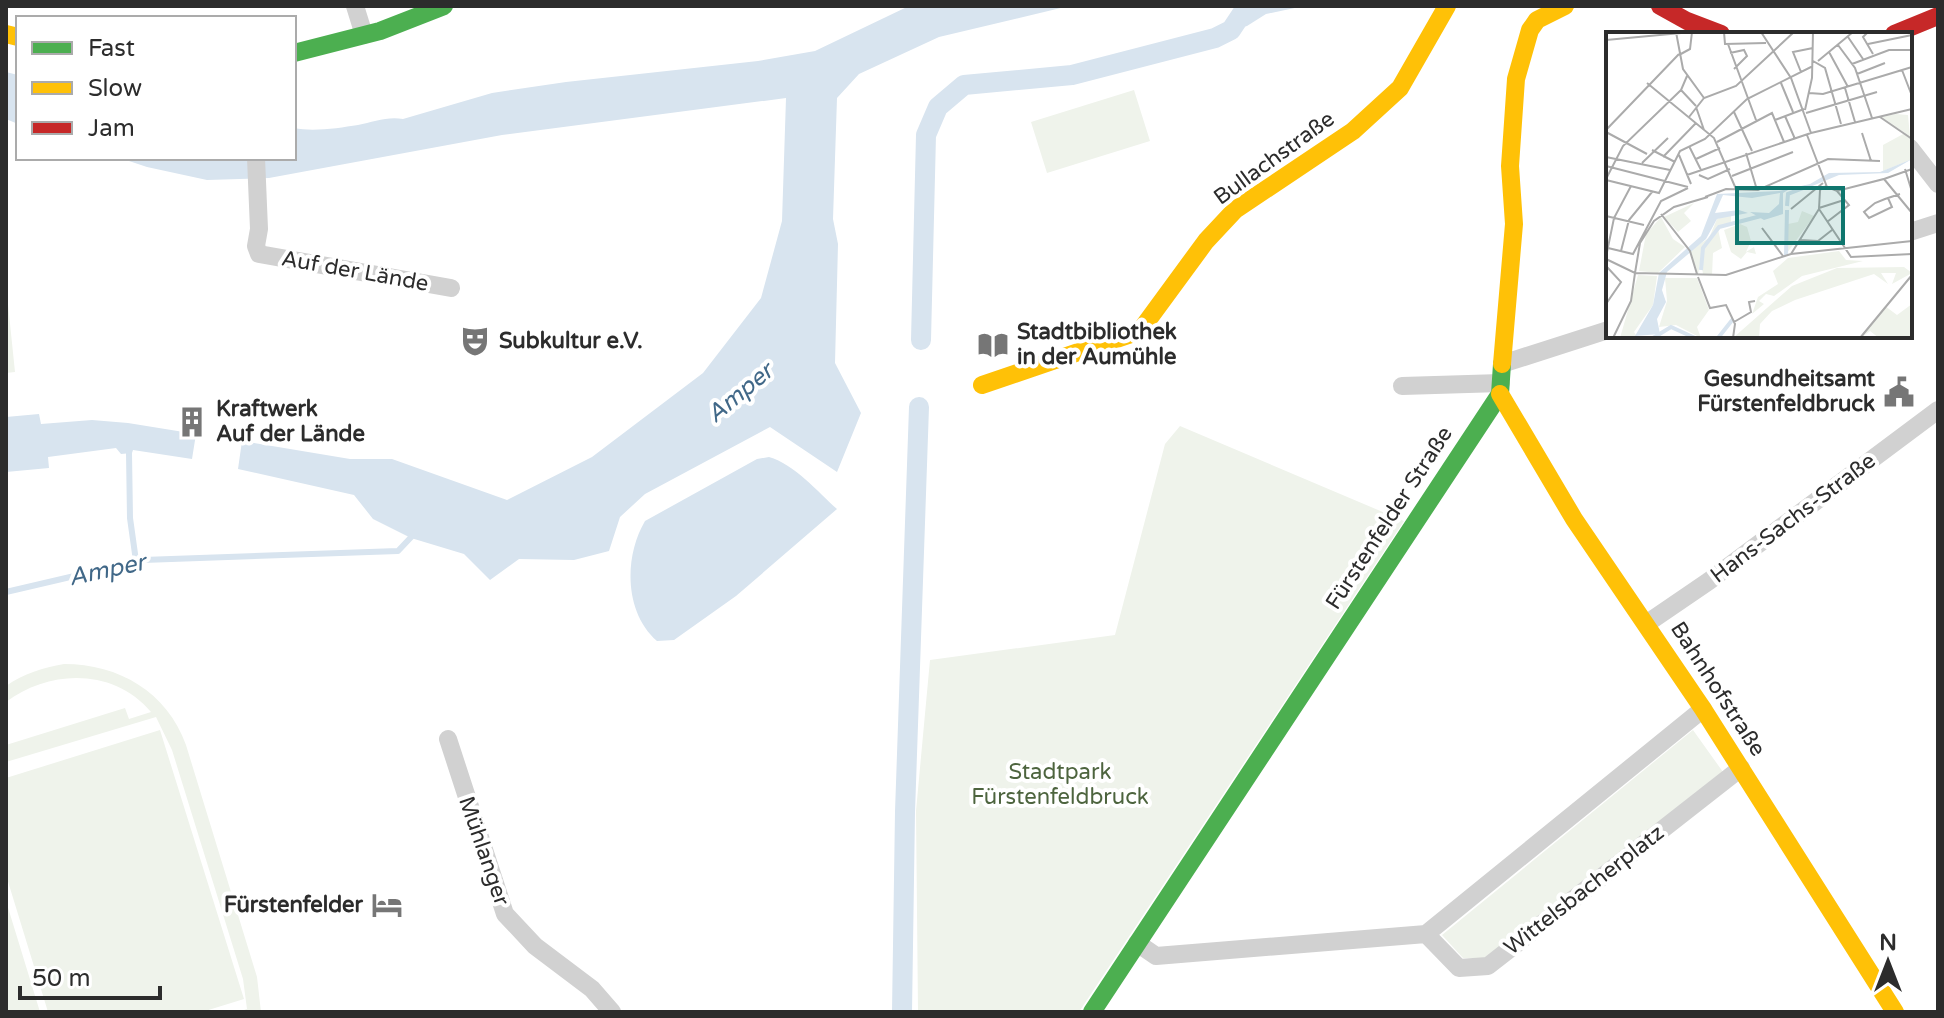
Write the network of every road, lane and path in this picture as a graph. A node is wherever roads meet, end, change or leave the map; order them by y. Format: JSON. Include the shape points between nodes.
{"nodes":[{"id":1,"x":355,"y":6,"type":"edge"},
{"id":2,"x":444,"y":6,"type":"edge"},
{"id":3,"x":1447,"y":6,"type":"edge"},
{"id":4,"x":1565,"y":6,"type":"edge"},
{"id":5,"x":1660,"y":6,"type":"edge"},
{"id":6,"x":1938,"y":16,"type":"edge"},
{"id":7,"x":1716,"y":32,"type":"edge"},
{"id":8,"x":1899,"y":32,"type":"edge"},
{"id":9,"x":364,"y":35,"type":"junction"},
{"id":10,"x":296,"y":52,"type":"edge"},
{"id":11,"x":1912,"y":151,"type":"edge"},
{"id":12,"x":256,"y":160,"type":"edge"},
{"id":13,"x":1938,"y":184,"type":"edge"},
{"id":14,"x":1938,"y":223,"type":"edge"},
{"id":15,"x":1912,"y":231,"type":"edge"},
{"id":16,"x":451,"y":288,"type":"dead end"},
{"id":17,"x":1606,"y":331,"type":"edge"},
{"id":18,"x":1501,"y":380,"type":"junction"},
{"id":19,"x":982,"y":385,"type":"dead end"},
{"id":20,"x":1402,"y":386,"type":"dead end"},
{"id":21,"x":1938,"y":410,"type":"edge"},
{"id":22,"x":1646,"y":624,"type":"junction"},
{"id":23,"x":1703,"y":709,"type":"junction"},
{"id":24,"x":448,"y":739,"type":"dead end"},
{"id":25,"x":1741,"y":768,"type":"junction"},
{"id":26,"x":1426,"y":934,"type":"junction"},
{"id":27,"x":1137,"y":943,"type":"junction"},
{"id":28,"x":612,"y":1012,"type":"edge"},
{"id":29,"x":1092,"y":1012,"type":"edge"},
{"id":30,"x":1895,"y":1012,"type":"edge"}],
"edges":[{"from":1,"to":9,"type":"street"},
{"from":2,"to":9,"type":"street"},
{"from":3,"to":19,"type":"street","name":"Bullachstraße","via":[[1400,88],[1353,131],[1235,210],[1140,331]]},
{"from":4,"to":18,"type":"street","name":"Fürstenfelder Straße","via":[[1537,20],[1530,30],[1516,79],[1510,166],[1514,224]]},
{"from":5,"to":7,"type":"street"},
{"from":6,"to":8,"type":"street"},
{"from":9,"to":10,"type":"street"},
{"from":11,"to":13,"type":"street"},
{"from":12,"to":16,"type":"street","name":"Auf der Lände","via":[[259,254]]},
{"from":14,"to":15,"type":"street"},
{"from":17,"to":18,"type":"street"},
{"from":18,"to":20,"type":"street"},
{"from":18,"to":22,"type":"street","name":"Bahnhofstraße","via":[[1521,433]]},
{"from":18,"to":27,"type":"street","name":"Fürstenfelder Straße","via":[[1383,571]]},
{"from":21,"to":22,"type":"street","name":"Hans-Sachs-Straße"},
{"from":22,"to":23,"type":"street","name":"Bahnhofstraße"},
{"from":23,"to":25,"type":"street","name":"Bahnhofstraße"},
{"from":23,"to":26,"type":"street"},
{"from":24,"to":28,"type":"street","name":"Mühlanger","via":[[505,914]]},
{"from":25,"to":26,"type":"street","name":"Wittelsbacherplatz","via":[[1488,966],[1459,968]]},
{"from":25,"to":30,"type":"street","name":"Bahnhofstraße"},
{"from":26,"to":27,"type":"street","via":[[1156,956]]},
{"from":27,"to":29,"type":"street","name":"Fürstenfelder Straße"}]}
